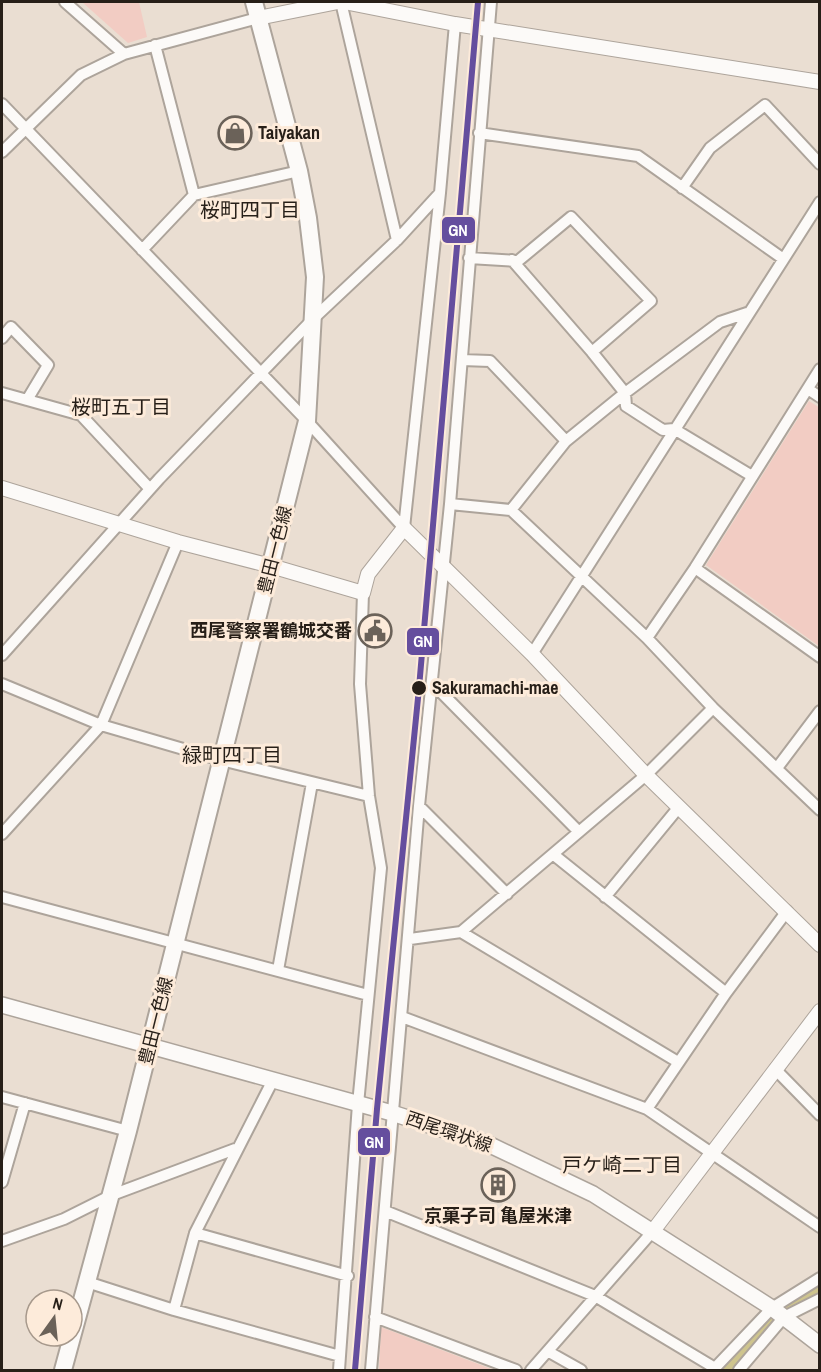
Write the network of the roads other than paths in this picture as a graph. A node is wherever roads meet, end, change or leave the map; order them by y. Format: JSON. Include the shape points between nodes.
{"nodes":[{"id":1,"x":65,"y":2,"type":"edge"},
{"id":2,"x":341,"y":2,"type":"edge"},
{"id":3,"x":491,"y":2,"type":"edge"},
{"id":4,"x":256,"y":10,"type":"edge"},
{"id":5,"x":455,"y":24,"type":"junction"},
{"id":6,"x":488,"y":28,"type":"junction"},
{"id":7,"x":155,"y":45,"type":"junction"},
{"id":8,"x":124,"y":54,"type":"junction"},
{"id":9,"x":819,"y":82,"type":"edge"},
{"id":10,"x":2,"y":104,"type":"edge"},
{"id":11,"x":25,"y":129,"type":"junction"},
{"id":12,"x":478,"y":133,"type":"junction"},
{"id":13,"x":2,"y":152,"type":"edge"},
{"id":14,"x":819,"y":164,"type":"edge"},
{"id":15,"x":299,"y":171,"type":"junction"},
{"id":16,"x":682,"y":188,"type":"junction"},
{"id":17,"x":440,"y":193,"type":"junction"},
{"id":18,"x":194,"y":195,"type":"junction"},
{"id":19,"x":819,"y":202,"type":"edge"},
{"id":20,"x":397,"y":240,"type":"junction"},
{"id":21,"x":142,"y":250,"type":"junction"},
{"id":22,"x":469,"y":258,"type":"junction"},
{"id":23,"x":782,"y":258,"type":"junction"},
{"id":24,"x":512,"y":260,"type":"junction"},
{"id":25,"x":747,"y":313,"type":"junction"},
{"id":26,"x":314,"y":318,"type":"junction"},
{"id":27,"x":2,"y":338,"type":"edge"},
{"id":28,"x":592,"y":352,"type":"junction"},
{"id":29,"x":462,"y":360,"type":"junction"},
{"id":30,"x":819,"y":369,"type":"edge"},
{"id":31,"x":262,"y":375,"type":"junction"},
{"id":32,"x":808,"y":389,"type":"junction"},
{"id":33,"x":2,"y":393,"type":"edge"},
{"id":34,"x":625,"y":393,"type":"junction"},
{"id":35,"x":819,"y":397,"type":"edge"},
{"id":36,"x":27,"y":400,"type":"junction"},
{"id":37,"x":307,"y":421,"type":"junction"},
{"id":38,"x":674,"y":429,"type":"junction"},
{"id":39,"x":566,"y":441,"type":"junction"},
{"id":40,"x":752,"y":476,"type":"junction"},
{"id":41,"x":2,"y":488,"type":"edge"},
{"id":42,"x":150,"y":489,"type":"junction"},
{"id":43,"x":450,"y":504,"type":"junction"},
{"id":44,"x":512,"y":510,"type":"junction"},
{"id":45,"x":120,"y":524,"type":"junction"},
{"id":46,"x":404,"y":528,"type":"junction"},
{"id":47,"x":178,"y":542,"type":"junction"},
{"id":48,"x":271,"y":566,"type":"junction"},
{"id":49,"x":443,"y":566,"type":"junction"},
{"id":50,"x":695,"y":568,"type":"junction"},
{"id":51,"x":581,"y":574,"type":"junction"},
{"id":52,"x":363,"y":593,"type":"junction"},
{"id":53,"x":647,"y":638,"type":"junction"},
{"id":54,"x":532,"y":654,"type":"junction"},
{"id":55,"x":2,"y":655,"type":"edge"},
{"id":56,"x":819,"y":657,"type":"edge"},
{"id":57,"x":432,"y":683,"type":"junction"},
{"id":58,"x":2,"y":684,"type":"edge"},
{"id":59,"x":712,"y":708,"type":"junction"},
{"id":60,"x":819,"y":711,"type":"edge"},
{"id":61,"x":101,"y":725,"type":"junction"},
{"id":62,"x":221,"y":760,"type":"junction"},
{"id":63,"x":777,"y":768,"type":"junction"},
{"id":64,"x":646,"y":775,"type":"junction"},
{"id":65,"x":312,"y":783,"type":"junction"},
{"id":66,"x":369,"y":796,"type":"junction"},
{"id":67,"x":419,"y":806,"type":"junction"},
{"id":68,"x":679,"y":807,"type":"junction"},
{"id":69,"x":819,"y":810,"type":"edge"},
{"id":70,"x":579,"y":832,"type":"junction"},
{"id":71,"x":2,"y":834,"type":"edge"},
{"id":72,"x":554,"y":855,"type":"junction"},
{"id":73,"x":507,"y":894,"type":"junction"},
{"id":74,"x":2,"y":897,"type":"edge"},
{"id":75,"x":605,"y":897,"type":"junction"},
{"id":76,"x":787,"y":912,"type":"junction"},
{"id":77,"x":461,"y":932,"type":"junction"},
{"id":78,"x":410,"y":939,"type":"junction"},
{"id":79,"x":176,"y":943,"type":"junction"},
{"id":80,"x":819,"y":945,"type":"edge"},
{"id":81,"x":278,"y":970,"type":"junction"},
{"id":82,"x":726,"y":993,"type":"junction"},
{"id":83,"x":368,"y":995,"type":"junction"},
{"id":84,"x":2,"y":1005,"type":"edge"},
{"id":85,"x":819,"y":1011,"type":"edge"},
{"id":86,"x":402,"y":1017,"type":"junction"},
{"id":87,"x":150,"y":1044,"type":"junction"},
{"id":88,"x":678,"y":1062,"type":"junction"},
{"id":89,"x":775,"y":1069,"type":"junction"},
{"id":90,"x":273,"y":1080,"type":"junction"},
{"id":91,"x":2,"y":1097,"type":"edge"},
{"id":92,"x":25,"y":1103,"type":"junction"},
{"id":93,"x":358,"y":1104,"type":"junction"},
{"id":94,"x":647,"y":1109,"type":"junction"},
{"id":95,"x":392,"y":1113,"type":"junction"},
{"id":96,"x":819,"y":1115,"type":"edge"},
{"id":97,"x":128,"y":1131,"type":"junction"},
{"id":98,"x":236,"y":1149,"type":"junction"},
{"id":99,"x":711,"y":1152,"type":"junction"},
{"id":100,"x":2,"y":1174,"type":"edge"},
{"id":101,"x":112,"y":1195,"type":"junction"},
{"id":102,"x":385,"y":1211,"type":"junction"},
{"id":103,"x":819,"y":1227,"type":"edge"},
{"id":104,"x":653,"y":1231,"type":"junction"},
{"id":105,"x":195,"y":1233,"type":"junction"},
{"id":106,"x":2,"y":1241,"type":"edge"},
{"id":107,"x":348,"y":1276,"type":"junction"},
{"id":108,"x":819,"y":1278,"type":"edge"},
{"id":109,"x":87,"y":1282,"type":"junction"},
{"id":110,"x":595,"y":1296,"type":"junction"},
{"id":111,"x":819,"y":1299,"type":"edge"},
{"id":112,"x":174,"y":1310,"type":"junction"},
{"id":113,"x":778,"y":1312,"type":"junction"},
{"id":114,"x":375,"y":1317,"type":"junction"},
{"id":115,"x":819,"y":1345,"type":"edge"},
{"id":116,"x":549,"y":1352,"type":"junction"},
{"id":117,"x":340,"y":1356,"type":"junction"},
{"id":118,"x":714,"y":1370,"type":"edge"},
{"id":119,"x":63,"y":1371,"type":"edge"},
{"id":120,"x":339,"y":1371,"type":"edge"},
{"id":121,"x":371,"y":1371,"type":"edge"},
{"id":122,"x":516,"y":1371,"type":"edge"},
{"id":123,"x":531,"y":1371,"type":"edge"},
{"id":124,"x":581,"y":1371,"type":"edge"},
{"id":125,"x":739,"y":1371,"type":"edge"}],
"edges":[{"from":1,"to":8,"type":"street"},
{"from":2,"to":4,"type":"street"},
{"from":2,"to":5,"type":"street"},
{"from":2,"to":20,"type":"street"},
{"from":3,"to":6,"type":"street"},
{"from":4,"to":7,"type":"street"},
{"from":4,"to":15,"type":"main road","name":"豊田一色線"},
{"from":5,"to":6,"type":"street"},
{"from":5,"to":17,"type":"street"},
{"from":6,"to":9,"type":"street"},
{"from":6,"to":12,"type":"street"},
{"from":7,"to":8,"type":"street"},
{"from":7,"to":18,"type":"street"},
{"from":8,"to":11,"type":"street","via":[[81,75]]},
{"from":10,"to":11,"type":"street"},
{"from":11,"to":13,"type":"street"},
{"from":11,"to":21,"type":"street"},
{"from":12,"to":16,"type":"street","via":[[638,156]]},
{"from":12,"to":22,"type":"street"},
{"from":14,"to":16,"type":"street","via":[[765,105],[710,148]]},
{"from":15,"to":18,"type":"street"},
{"from":15,"to":26,"type":"main road","name":"豊田一色線","via":[[315,277]]},
{"from":16,"to":23,"type":"street"},
{"from":17,"to":20,"type":"street"},
{"from":17,"to":46,"type":"street"},
{"from":18,"to":21,"type":"street"},
{"from":19,"to":23,"type":"street"},
{"from":20,"to":26,"type":"street"},
{"from":21,"to":31,"type":"street"},
{"from":22,"to":24,"type":"street"},
{"from":22,"to":29,"type":"street"},
{"from":23,"to":25,"type":"street"},
{"from":24,"to":28,"type":"street"},
{"from":24,"to":28,"type":"street","via":[[518,261],[571,217],[651,301]]},
{"from":25,"to":34,"type":"street","via":[[720,322]]},
{"from":25,"to":38,"type":"street"},
{"from":26,"to":31,"type":"street"},
{"from":26,"to":37,"type":"main road","name":"豊田一色線"},
{"from":27,"to":36,"type":"street","via":[[12,327],[48,365]]},
{"from":28,"to":34,"type":"street"},
{"from":29,"to":39,"type":"street","via":[[490,361]]},
{"from":29,"to":43,"type":"street"},
{"from":30,"to":32,"type":"street"},
{"from":31,"to":37,"type":"street"},
{"from":31,"to":42,"type":"street"},
{"from":32,"to":35,"type":"street"},
{"from":32,"to":40,"type":"street"},
{"from":33,"to":36,"type":"street"},
{"from":34,"to":38,"type":"street","via":[[626,406],[663,430]]},
{"from":34,"to":39,"type":"street"},
{"from":36,"to":42,"type":"street","via":[[81,414]]},
{"from":37,"to":46,"type":"street"},
{"from":37,"to":48,"type":"main road","name":"豊田一色線"},
{"from":38,"to":40,"type":"street"},
{"from":38,"to":51,"type":"street"},
{"from":39,"to":44,"type":"street"},
{"from":40,"to":50,"type":"street"},
{"from":41,"to":45,"type":"street"},
{"from":42,"to":45,"type":"street"},
{"from":43,"to":44,"type":"street"},
{"from":43,"to":49,"type":"street"},
{"from":44,"to":51,"type":"street"},
{"from":45,"to":47,"type":"street"},
{"from":45,"to":55,"type":"street"},
{"from":46,"to":49,"type":"street"},
{"from":46,"to":52,"type":"street","via":[[368,574]]},
{"from":47,"to":48,"type":"street"},
{"from":47,"to":61,"type":"street"},
{"from":48,"to":52,"type":"street"},
{"from":48,"to":62,"type":"main road","name":"豊田一色線"},
{"from":49,"to":54,"type":"street"},
{"from":49,"to":57,"type":"street"},
{"from":50,"to":53,"type":"street"},
{"from":50,"to":56,"type":"street"},
{"from":51,"to":53,"type":"street"},
{"from":51,"to":54,"type":"street"},
{"from":52,"to":66,"type":"street","via":[[360,684]]},
{"from":53,"to":59,"type":"street"},
{"from":54,"to":64,"type":"street"},
{"from":57,"to":67,"type":"street"},
{"from":57,"to":70,"type":"street"},
{"from":58,"to":61,"type":"street"},
{"from":59,"to":63,"type":"street"},
{"from":59,"to":64,"type":"street"},
{"from":60,"to":63,"type":"street"},
{"from":61,"to":62,"type":"street"},
{"from":61,"to":71,"type":"street"},
{"from":62,"to":65,"type":"street"},
{"from":62,"to":79,"type":"main road","name":"豊田一色線"},
{"from":63,"to":69,"type":"street"},
{"from":64,"to":68,"type":"street"},
{"from":64,"to":70,"type":"street"},
{"from":65,"to":66,"type":"street"},
{"from":65,"to":81,"type":"street"},
{"from":66,"to":83,"type":"street","via":[[381,867]]},
{"from":67,"to":73,"type":"street"},
{"from":67,"to":78,"type":"street"},
{"from":68,"to":75,"type":"street"},
{"from":68,"to":76,"type":"street"},
{"from":70,"to":72,"type":"street"},
{"from":72,"to":73,"type":"street"},
{"from":72,"to":75,"type":"street"},
{"from":73,"to":77,"type":"street"},
{"from":74,"to":79,"type":"street"},
{"from":75,"to":82,"type":"street"},
{"from":76,"to":80,"type":"street"},
{"from":76,"to":82,"type":"street"},
{"from":77,"to":78,"type":"street"},
{"from":77,"to":88,"type":"street"},
{"from":78,"to":86,"type":"street"},
{"from":79,"to":81,"type":"street"},
{"from":79,"to":87,"type":"main road","name":"豊田一色線"},
{"from":81,"to":83,"type":"street"},
{"from":82,"to":88,"type":"street"},
{"from":83,"to":93,"type":"street"},
{"from":84,"to":87,"type":"main road","name":"西尾環状線"},
{"from":85,"to":89,"type":"street"},
{"from":86,"to":94,"type":"street"},
{"from":86,"to":95,"type":"street"},
{"from":87,"to":90,"type":"main road","name":"西尾環状線"},
{"from":87,"to":97,"type":"main road","name":"豊田一色線"},
{"from":88,"to":94,"type":"street"},
{"from":89,"to":96,"type":"street"},
{"from":89,"to":99,"type":"street"},
{"from":90,"to":93,"type":"main road","name":"西尾環状線"},
{"from":90,"to":98,"type":"street"},
{"from":91,"to":92,"type":"street"},
{"from":92,"to":97,"type":"street"},
{"from":92,"to":100,"type":"street"},
{"from":93,"to":95,"type":"main road","name":"西尾環状線"},
{"from":93,"to":107,"type":"street"},
{"from":94,"to":99,"type":"street"},
{"from":95,"to":102,"type":"street"},
{"from":95,"to":104,"type":"main road","name":"西尾環状線","via":[[488,1144],[593,1194]]},
{"from":97,"to":101,"type":"main road","name":"豊田一色線"},
{"from":98,"to":101,"type":"street"},
{"from":98,"to":105,"type":"street"},
{"from":99,"to":103,"type":"street"},
{"from":99,"to":104,"type":"street"},
{"from":101,"to":106,"type":"street","via":[[64,1219]]},
{"from":101,"to":109,"type":"main road","name":"豊田一色線"},
{"from":102,"to":110,"type":"street"},
{"from":102,"to":114,"type":"street"},
{"from":104,"to":110,"type":"street"},
{"from":104,"to":113,"type":"main road","name":"西尾環状線"},
{"from":105,"to":107,"type":"street"},
{"from":105,"to":112,"type":"street"},
{"from":107,"to":117,"type":"street"},
{"from":108,"to":113,"type":"street"},
{"from":109,"to":112,"type":"street"},
{"from":109,"to":119,"type":"main road","name":"豊田一色線"},
{"from":110,"to":116,"type":"street"},
{"from":110,"to":118,"type":"street"},
{"from":111,"to":113,"type":"street"},
{"from":112,"to":117,"type":"street"},
{"from":113,"to":115,"type":"main road","name":"西尾環状線"},
{"from":113,"to":118,"type":"street"},
{"from":113,"to":125,"type":"street"},
{"from":114,"to":121,"type":"street"},
{"from":114,"to":122,"type":"street"},
{"from":116,"to":123,"type":"street"},
{"from":116,"to":124,"type":"street"},
{"from":117,"to":120,"type":"street"}]}
